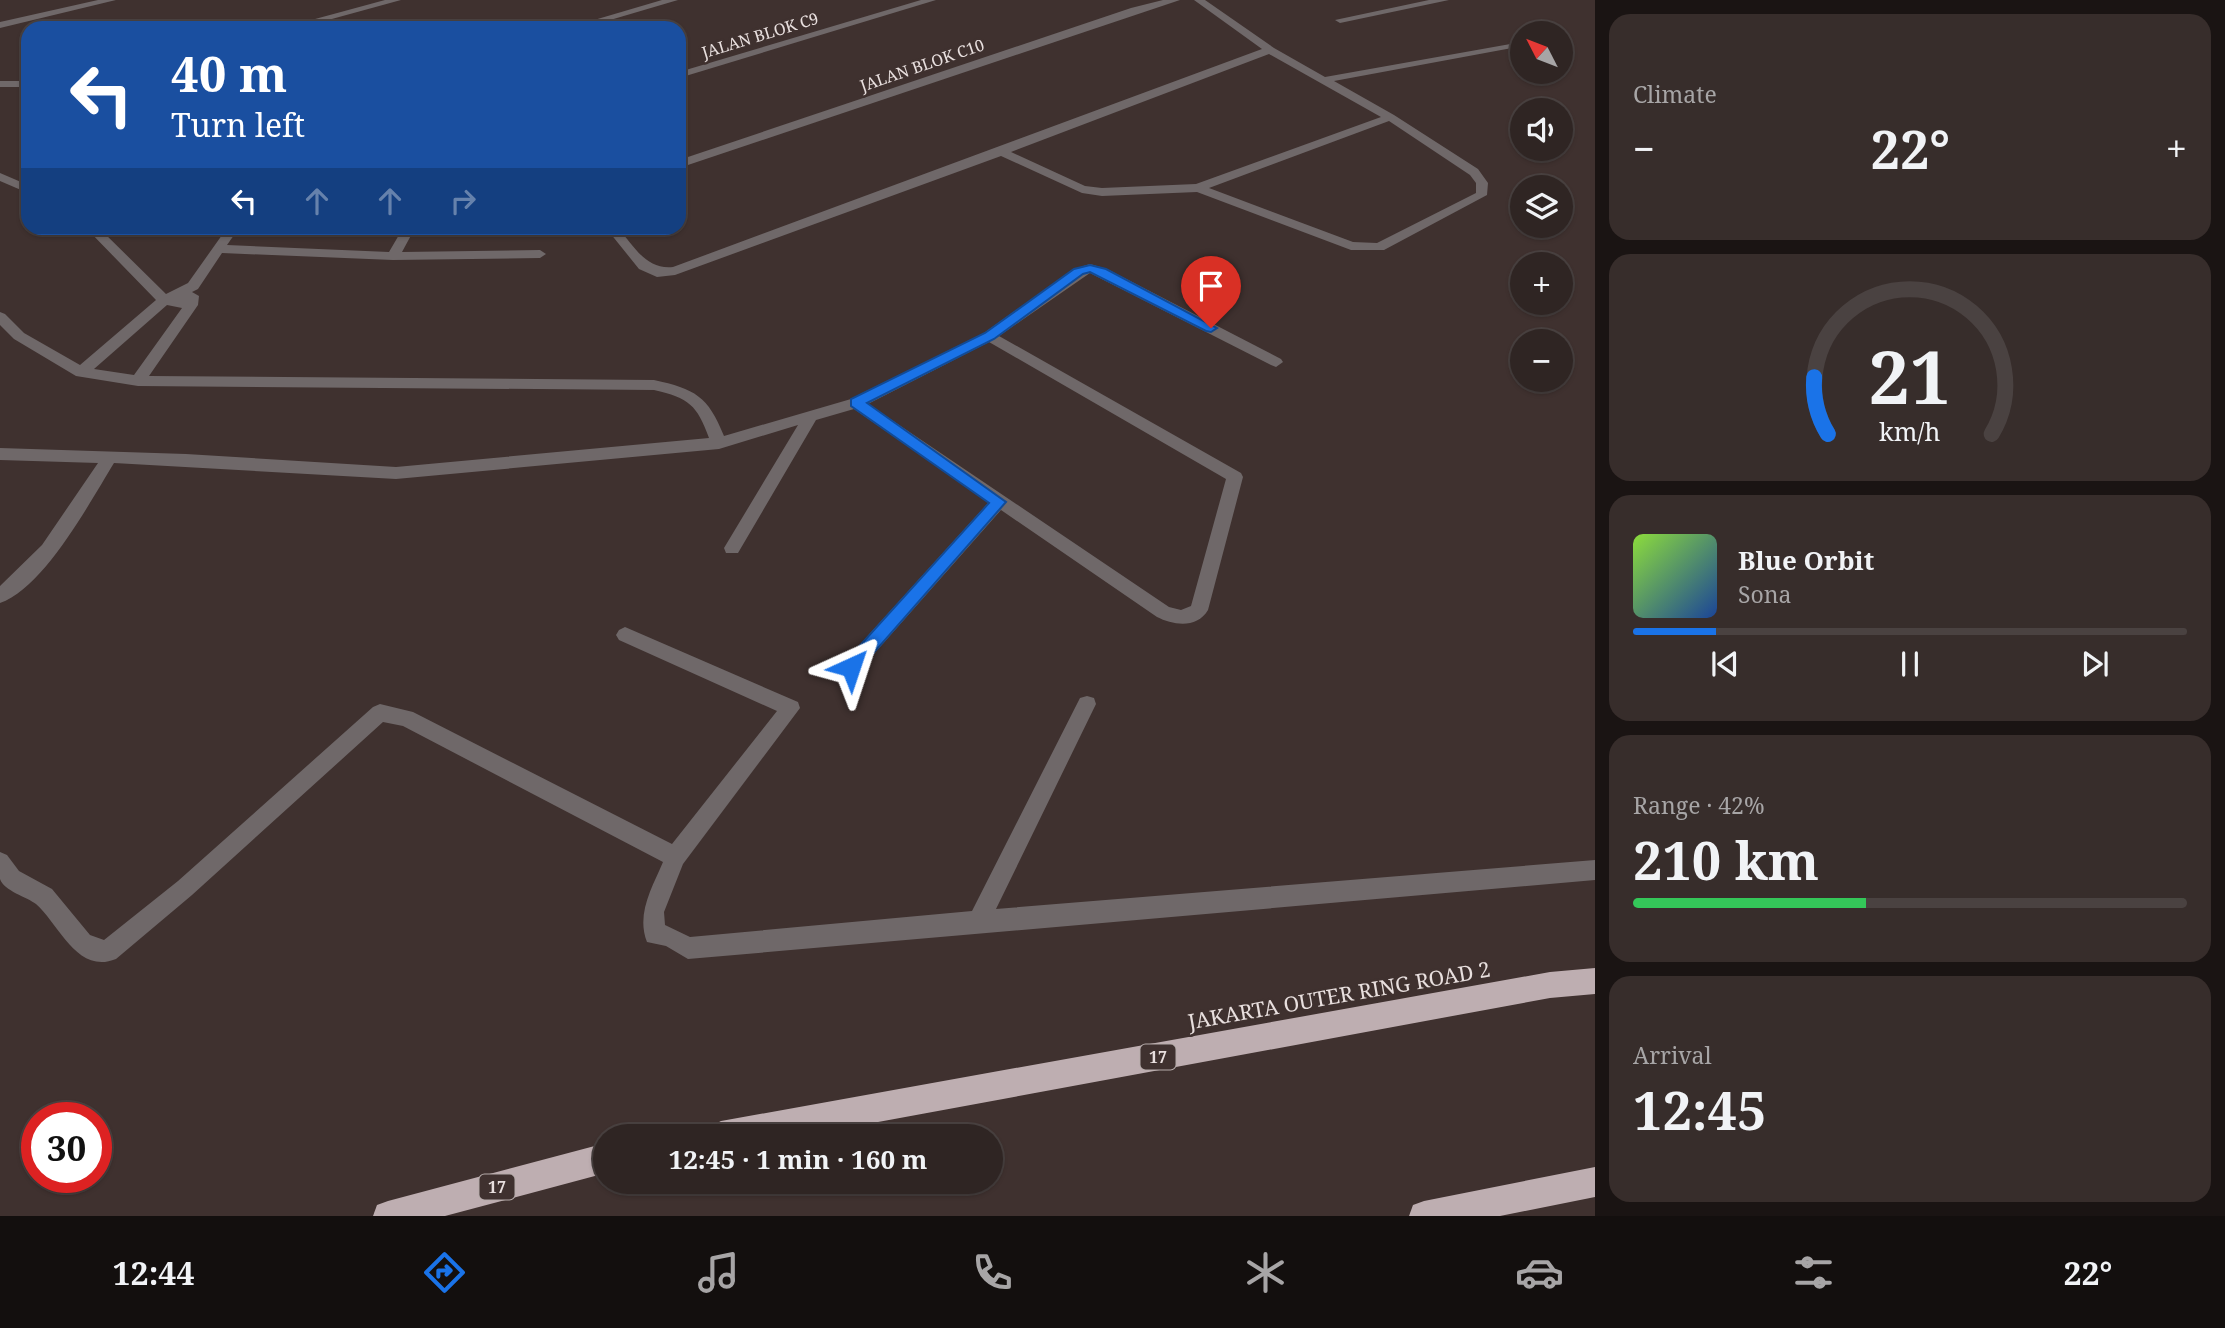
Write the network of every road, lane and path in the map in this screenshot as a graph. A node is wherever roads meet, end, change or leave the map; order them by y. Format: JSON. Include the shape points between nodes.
{"nodes":[{"id":1,"x":111,"y":0,"type":"edge"},
{"id":2,"x":396,"y":0,"type":"edge"},
{"id":3,"x":673,"y":0,"type":"edge"},
{"id":4,"x":889,"y":0,"type":"edge"},
{"id":5,"x":931,"y":0,"type":"edge"},
{"id":6,"x":1120,"y":0,"type":"edge"},
{"id":7,"x":1175,"y":0,"type":"edge"},
{"id":8,"x":1199,"y":0,"type":"edge"},
{"id":9,"x":1444,"y":0,"type":"edge"},
{"id":10,"x":896,"y":10,"type":"junction"},
{"id":11,"x":1134,"y":10,"type":"junction"},
{"id":12,"x":1340,"y":20,"type":"dead end"},
{"id":13,"x":314,"y":21,"type":"edge"},
{"id":14,"x":597,"y":21,"type":"edge"},
{"id":15,"x":0,"y":25,"type":"edge"},
{"id":16,"x":1510,"y":46,"type":"edge"},
{"id":17,"x":1270,"y":50,"type":"junction"},
{"id":18,"x":686,"y":73,"type":"edge"},
{"id":19,"x":1324,"y":80,"type":"junction"},
{"id":20,"x":0,"y":84,"type":"edge"},
{"id":21,"x":21,"y":84,"type":"edge"},
{"id":22,"x":1390,"y":117,"type":"junction"},
{"id":23,"x":1001,"y":152,"type":"junction"},
{"id":24,"x":686,"y":162,"type":"edge"},
{"id":25,"x":0,"y":177,"type":"edge"},
{"id":26,"x":21,"y":186,"type":"edge"},
{"id":27,"x":1198,"y":188,"type":"junction"},
{"id":28,"x":99,"y":235,"type":"edge"},
{"id":29,"x":228,"y":235,"type":"edge"},
{"id":30,"x":405,"y":235,"type":"edge"},
{"id":31,"x":618,"y":235,"type":"edge"},
{"id":32,"x":218,"y":249,"type":"junction"},
{"id":33,"x":540,"y":254,"type":"dead end"},
{"id":34,"x":393,"y":256,"type":"junction"},
{"id":35,"x":193,"y":286,"type":"junction"},
{"id":36,"x":164,"y":300,"type":"junction"},
{"id":37,"x":191,"y":305,"type":"junction"},
{"id":38,"x":0,"y":317,"type":"edge"},
{"id":39,"x":989,"y":336,"type":"junction"},
{"id":40,"x":1276,"y":362,"type":"dead end"},
{"id":41,"x":81,"y":372,"type":"junction"},
{"id":42,"x":138,"y":381,"type":"junction"},
{"id":43,"x":856,"y":403,"type":"junction"},
{"id":44,"x":810,"y":418,"type":"junction"},
{"id":45,"x":719,"y":443,"type":"junction"},
{"id":46,"x":0,"y":454,"type":"edge"},
{"id":47,"x":110,"y":457,"type":"junction"},
{"id":48,"x":998,"y":502,"type":"junction"},
{"id":49,"x":732,"y":548,"type":"dead end"},
{"id":50,"x":0,"y":596,"type":"edge"},
{"id":51,"x":625,"y":635,"type":"dead end"},
{"id":52,"x":851,"y":667,"type":"dead end"},
{"id":53,"x":1087,"y":704,"type":"dead end"},
{"id":54,"x":675,"y":857,"type":"junction"},
{"id":55,"x":0,"y":862,"type":"edge"},
{"id":56,"x":1595,"y":870,"type":"edge"},
{"id":57,"x":978,"y":921,"type":"junction"},
{"id":58,"x":1595,"y":981,"type":"edge"},
{"id":59,"x":787,"y":1124,"type":"edge"},
{"id":60,"x":593,"y":1161,"type":"edge"},
{"id":61,"x":1595,"y":1182,"type":"edge"},
{"id":62,"x":388,"y":1216,"type":"edge"},
{"id":63,"x":1424,"y":1216,"type":"edge"}],
"edges":[{"from":1,"to":15,"type":"street"},
{"from":2,"to":13,"type":"street"},
{"from":3,"to":14,"type":"street"},
{"from":4,"to":10,"type":"street"},
{"from":5,"to":10,"type":"street","name":"JALAN BLOK C9"},
{"from":6,"to":11,"type":"street"},
{"from":7,"to":11,"type":"street","name":"JALAN BLOK C10"},
{"from":8,"to":17,"type":"street"},
{"from":9,"to":12,"type":"street"},
{"from":10,"to":18,"type":"street","name":"JALAN BLOK C9"},
{"from":11,"to":24,"type":"street","name":"JALAN BLOK C10"},
{"from":16,"to":19,"type":"street"},
{"from":17,"to":19,"type":"street"},
{"from":17,"to":23,"type":"street"},
{"from":19,"to":22,"type":"street"},
{"from":20,"to":21,"type":"street"},
{"from":22,"to":27,"type":"street"},
{"from":22,"to":27,"type":"street","via":[[1474,172],[1482,181],[1480,195],[1379,247],[1363,247],[1336,242]]},
{"from":23,"to":27,"type":"street","via":[[1082,189]]},
{"from":23,"to":31,"type":"street","via":[[675,271],[657,273],[644,266]]},
{"from":25,"to":26,"type":"street"},
{"from":28,"to":36,"type":"street"},
{"from":29,"to":32,"type":"street"},
{"from":30,"to":34,"type":"street"},
{"from":32,"to":34,"type":"street"},
{"from":32,"to":35,"type":"street"},
{"from":33,"to":34,"type":"street"},
{"from":35,"to":36,"type":"street"},
{"from":35,"to":37,"type":"street"},
{"from":36,"to":37,"type":"street"},
{"from":36,"to":41,"type":"street"},
{"from":37,"to":42,"type":"street"},
{"from":38,"to":41,"type":"street","via":[[19,336]]},
{"from":39,"to":40,"type":"street","via":[[1090,268]]},
{"from":39,"to":43,"type":"street"},
{"from":39,"to":48,"type":"street","via":[[1235,477],[1199,610],[1183,618],[1163,612]]},
{"from":41,"to":42,"type":"street"},
{"from":42,"to":45,"type":"street","via":[[654,386],[695,398],[705,408]]},
{"from":43,"to":44,"type":"street"},
{"from":43,"to":48,"type":"street"},
{"from":44,"to":45,"type":"street"},
{"from":44,"to":49,"type":"street"},
{"from":45,"to":47,"type":"street","via":[[396,473]]},
{"from":46,"to":47,"type":"street"},
{"from":47,"to":50,"type":"street","via":[[55,542]]},
{"from":48,"to":52,"type":"street"},
{"from":51,"to":54,"type":"street","via":[[791,708]]},
{"from":53,"to":57,"type":"street"},
{"from":54,"to":55,"type":"street","via":[[406,718],[380,713],[108,951],[82,943],[44,897],[12,878]]},
{"from":54,"to":57,"type":"street","via":[[653,912],[655,934],[669,936],[688,948]]},
{"from":56,"to":57,"type":"street"},
{"from":58,"to":59,"type":"highway","name":"JAKARTA OUTER RING ROAD 2","number":"17","via":[[1550,985]]},
{"from":60,"to":62,"type":"highway","number":"17"},
{"from":61,"to":63,"type":"highway"}]}
